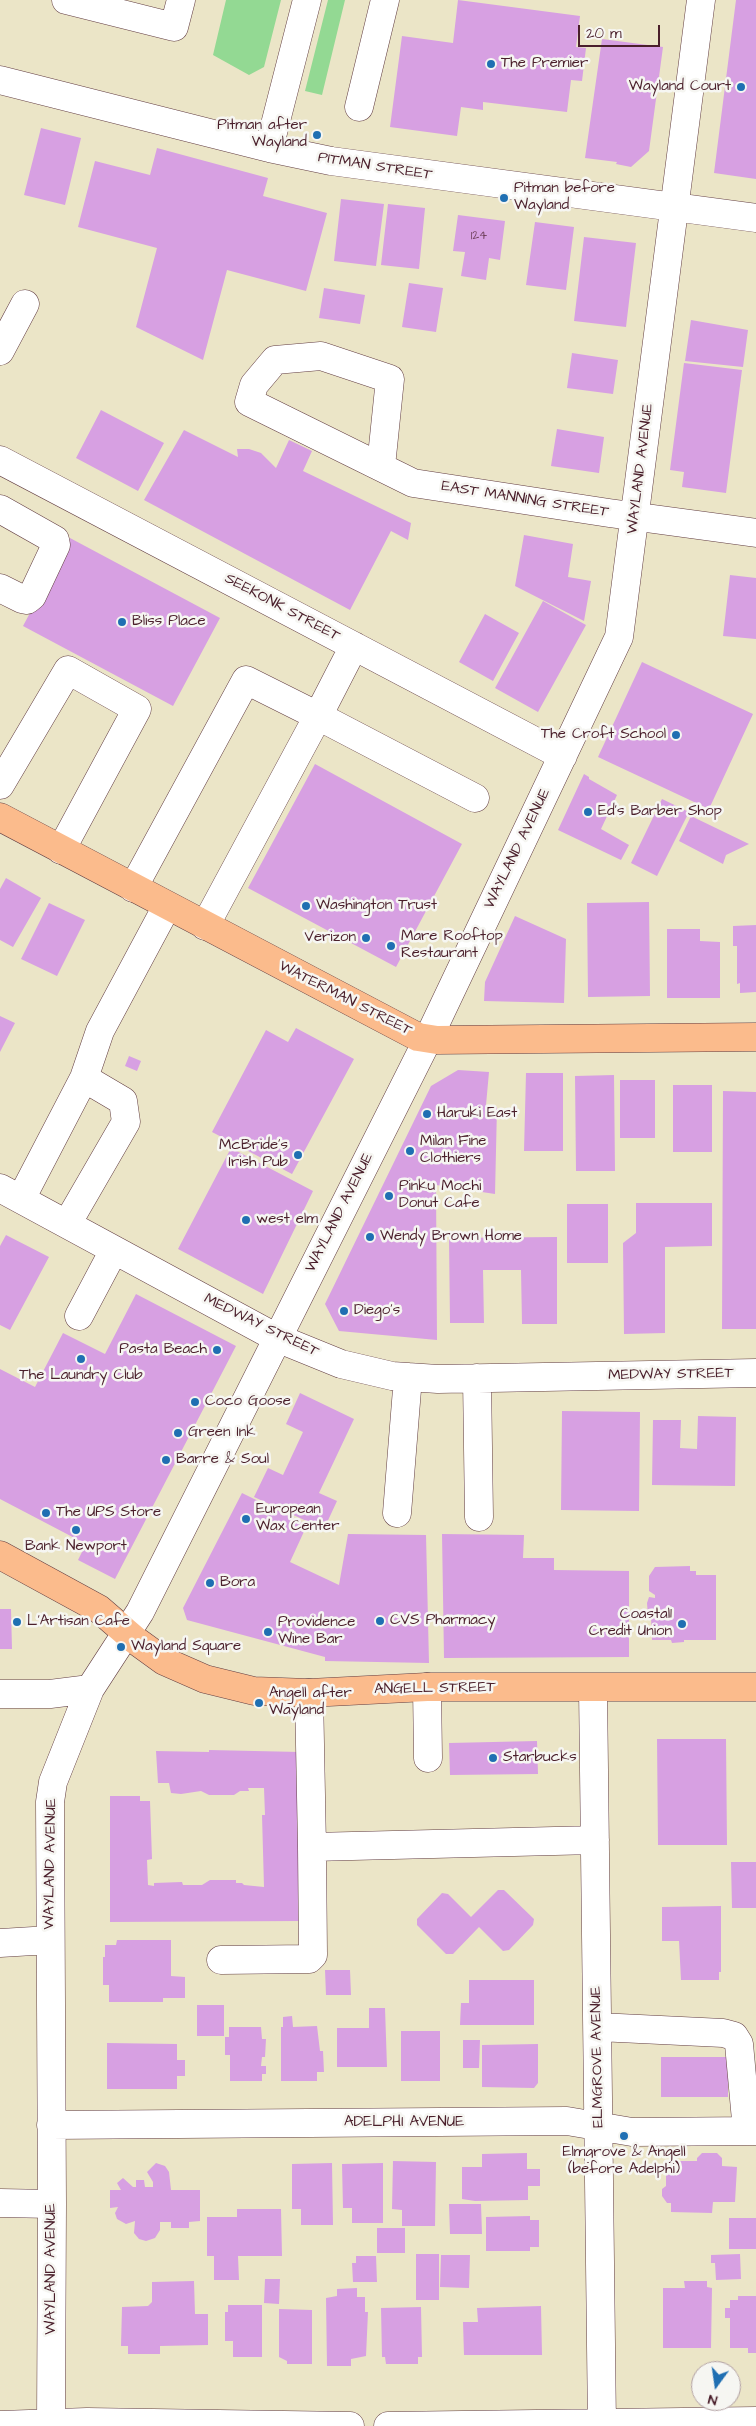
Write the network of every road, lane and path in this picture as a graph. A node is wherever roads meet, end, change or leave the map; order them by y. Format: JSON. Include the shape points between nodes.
{"nodes":[{"id":1,"x":66,"y":0,"type":"edge"},
{"id":2,"x":181,"y":0,"type":"edge"},
{"id":3,"x":308,"y":0,"type":"edge"},
{"id":4,"x":385,"y":0,"type":"edge"},
{"id":5,"x":702,"y":0,"type":"edge"},
{"id":6,"x":148,"y":10,"type":"edge"},
{"id":7,"x":0,"y":80,"type":"edge"},
{"id":8,"x":359,"y":107,"type":"dead end"},
{"id":9,"x":269,"y":148,"type":"junction"},
{"id":10,"x":675,"y":208,"type":"junction"},
{"id":11,"x":756,"y":218,"type":"edge"},
{"id":12,"x":25,"y":304,"type":"dead end"},
{"id":13,"x":0,"y":351,"type":"edge"},
{"id":14,"x":0,"y":460,"type":"edge"},
{"id":15,"x":381,"y":466,"type":"junction"},
{"id":16,"x":0,"y":510,"type":"edge"},
{"id":17,"x":635,"y":517,"type":"junction"},
{"id":18,"x":755,"y":529,"type":"edge"},
{"id":19,"x":0,"y":588,"type":"edge"},
{"id":20,"x":354,"y":646,"type":"junction"},
{"id":21,"x":318,"y":716,"type":"junction"},
{"id":22,"x":563,"y":756,"type":"junction"},
{"id":23,"x":0,"y":785,"type":"edge"},
{"id":24,"x":475,"y":798,"type":"dead end"},
{"id":25,"x":0,"y":817,"type":"edge"},
{"id":26,"x":61,"y":850,"type":"junction"},
{"id":27,"x":133,"y":888,"type":"junction"},
{"id":28,"x":167,"y":906,"type":"junction"},
{"id":29,"x":205,"y":926,"type":"junction"},
{"id":30,"x":756,"y":1037,"type":"edge"},
{"id":31,"x":428,"y":1039,"type":"junction"},
{"id":32,"x":84,"y":1078,"type":"junction"},
{"id":33,"x":10,"y":1194,"type":"edge"},
{"id":34,"x":67,"y":1224,"type":"junction"},
{"id":35,"x":114,"y":1250,"type":"junction"},
{"id":36,"x":79,"y":1316,"type":"dead end"},
{"id":37,"x":277,"y":1338,"type":"junction"},
{"id":38,"x":756,"y":1373,"type":"edge"},
{"id":39,"x":408,"y":1377,"type":"junction"},
{"id":40,"x":477,"y":1378,"type":"junction"},
{"id":41,"x":397,"y":1513,"type":"dead end"},
{"id":42,"x":479,"y":1517,"type":"dead end"},
{"id":43,"x":0,"y":1555,"type":"edge"},
{"id":44,"x":128,"y":1634,"type":"junction"},
{"id":45,"x":428,"y":1687,"type":"junction"},
{"id":46,"x":756,"y":1687,"type":"edge"},
{"id":47,"x":593,"y":1688,"type":"junction"},
{"id":48,"x":90,"y":1689,"type":"junction"},
{"id":49,"x":309,"y":1693,"type":"junction"},
{"id":50,"x":0,"y":1694,"type":"edge"},
{"id":51,"x":428,"y":1758,"type":"dead end"},
{"id":52,"x":595,"y":1840,"type":"junction"},
{"id":53,"x":312,"y":1847,"type":"junction"},
{"id":54,"x":50,"y":1940,"type":"junction"},
{"id":55,"x":0,"y":1942,"type":"edge"},
{"id":56,"x":221,"y":1960,"type":"dead end"},
{"id":57,"x":598,"y":2027,"type":"junction"},
{"id":58,"x":51,"y":2125,"type":"junction"},
{"id":59,"x":599,"y":2126,"type":"junction"},
{"id":60,"x":752,"y":2131,"type":"edge"},
{"id":61,"x":0,"y":2203,"type":"edge"},
{"id":62,"x":52,"y":2204,"type":"junction"},
{"id":63,"x":756,"y":2421,"type":"edge"},
{"id":64,"x":0,"y":2424,"type":"edge"},
{"id":65,"x":51,"y":2424,"type":"edge"},
{"id":66,"x":602,"y":2424,"type":"edge"},
{"id":67,"x":350,"y":2426,"type":"edge"},
{"id":68,"x":388,"y":2426,"type":"edge"}],
"edges":[{"from":1,"to":6,"type":"street"},
{"from":2,"to":6,"type":"street","via":[[174,27]]},
{"from":3,"to":9,"type":"street"},
{"from":4,"to":8,"type":"street"},
{"from":5,"to":10,"type":"street","name":"WAYLAND AVENUE"},
{"from":7,"to":9,"type":"street","name":"PITMAN STREET"},
{"from":9,"to":10,"type":"street","name":"PITMAN STREET","via":[[361,166]]},
{"from":10,"to":11,"type":"street","name":"PITMAN STREET"},
{"from":10,"to":17,"type":"street","name":"WAYLAND AVENUE"},
{"from":12,"to":13,"type":"street"},
{"from":14,"to":20,"type":"street","name":"SEEKONK STREET"},
{"from":15,"to":15,"type":"street","name":"EAST MANNING STREET","via":[[390,379],[321,356],[275,360],[254,385],[249,402]]},
{"from":15,"to":17,"type":"street","name":"EAST MANNING STREET","via":[[413,483]]},
{"from":16,"to":19,"type":"street","via":[[55,540],[56,545],[32,596],[27,600]]},
{"from":17,"to":18,"type":"street","name":"EAST MANNING STREET"},
{"from":17,"to":22,"type":"street","name":"WAYLAND AVENUE","via":[[619,637]]},
{"from":20,"to":21,"type":"street"},
{"from":20,"to":22,"type":"street","name":"SEEKONK STREET"},
{"from":21,"to":24,"type":"street"},
{"from":21,"to":27,"type":"street","via":[[246,680]]},
{"from":21,"to":29,"type":"street"},
{"from":22,"to":31,"type":"street","name":"WAYLAND AVENUE"},
{"from":23,"to":26,"type":"street","via":[[68,670],[137,709]]},
{"from":25,"to":26,"type":"main road","name":"WATERMAN STREET"},
{"from":26,"to":27,"type":"main road","name":"WATERMAN STREET"},
{"from":27,"to":28,"type":"main road","name":"WATERMAN STREET"},
{"from":28,"to":29,"type":"main road","name":"WATERMAN STREET"},
{"from":28,"to":32,"type":"street","via":[[100,1031]]},
{"from":29,"to":31,"type":"main road","name":"WATERMAN STREET","via":[[401,1030]]},
{"from":30,"to":31,"type":"main road","name":"WATERMAN STREET"},
{"from":31,"to":37,"type":"street","name":"WAYLAND AVENUE"},
{"from":32,"to":33,"type":"street"},
{"from":32,"to":34,"type":"street","via":[[123,1101],[126,1122]]},
{"from":33,"to":34,"type":"street","name":"MEDWAY STREET"},
{"from":34,"to":35,"type":"street","name":"MEDWAY STREET"},
{"from":35,"to":36,"type":"street"},
{"from":35,"to":37,"type":"street","name":"MEDWAY STREET"},
{"from":37,"to":39,"type":"street","name":"MEDWAY STREET","via":[[341,1364]]},
{"from":37,"to":44,"type":"street","name":"WAYLAND AVENUE"},
{"from":38,"to":40,"type":"street","name":"MEDWAY STREET"},
{"from":39,"to":40,"type":"street","name":"MEDWAY STREET"},
{"from":39,"to":41,"type":"street"},
{"from":40,"to":42,"type":"street"},
{"from":43,"to":44,"type":"main road","name":"ANGELL STREET","via":[[99,1609]]},
{"from":44,"to":48,"type":"street","name":"WAYLAND AVENUE"},
{"from":44,"to":49,"type":"main road","name":"ANGELL STREET","via":[[164,1661],[205,1679],[254,1691]]},
{"from":45,"to":47,"type":"main road","name":"ANGELL STREET"},
{"from":45,"to":49,"type":"main road","name":"ANGELL STREET"},
{"from":45,"to":51,"type":"street"},
{"from":46,"to":47,"type":"main road","name":"ANGELL STREET"},
{"from":47,"to":52,"type":"street","name":"ELMGROVE AVENUE"},
{"from":48,"to":50,"type":"street","via":[[50,1694]]},
{"from":48,"to":54,"type":"street","name":"WAYLAND AVENUE","via":[[53,1782]]},
{"from":49,"to":53,"type":"street"},
{"from":52,"to":53,"type":"street"},
{"from":52,"to":57,"type":"street","name":"ELMGROVE AVENUE"},
{"from":53,"to":56,"type":"street","via":[[313,1955],[309,1959]]},
{"from":54,"to":55,"type":"street"},
{"from":54,"to":58,"type":"street","name":"WAYLAND AVENUE"},
{"from":57,"to":59,"type":"street","name":"ELMGROVE AVENUE"},
{"from":57,"to":60,"type":"street","via":[[734,2036],[739,2044]]},
{"from":58,"to":59,"type":"street","name":"ADELPHI AVENUE","via":[[567,2121]]},
{"from":58,"to":62,"type":"street","name":"WAYLAND AVENUE"},
{"from":59,"to":60,"type":"street","name":"ADELPHI AVENUE","via":[[632,2132]]},
{"from":59,"to":66,"type":"street","name":"ELMGROVE AVENUE"},
{"from":61,"to":62,"type":"street"},
{"from":62,"to":65,"type":"street","name":"WAYLAND AVENUE"},
{"from":63,"to":66,"type":"street"},
{"from":64,"to":65,"type":"street"},
{"from":65,"to":67,"type":"street"},
{"from":66,"to":68,"type":"street"}]}
